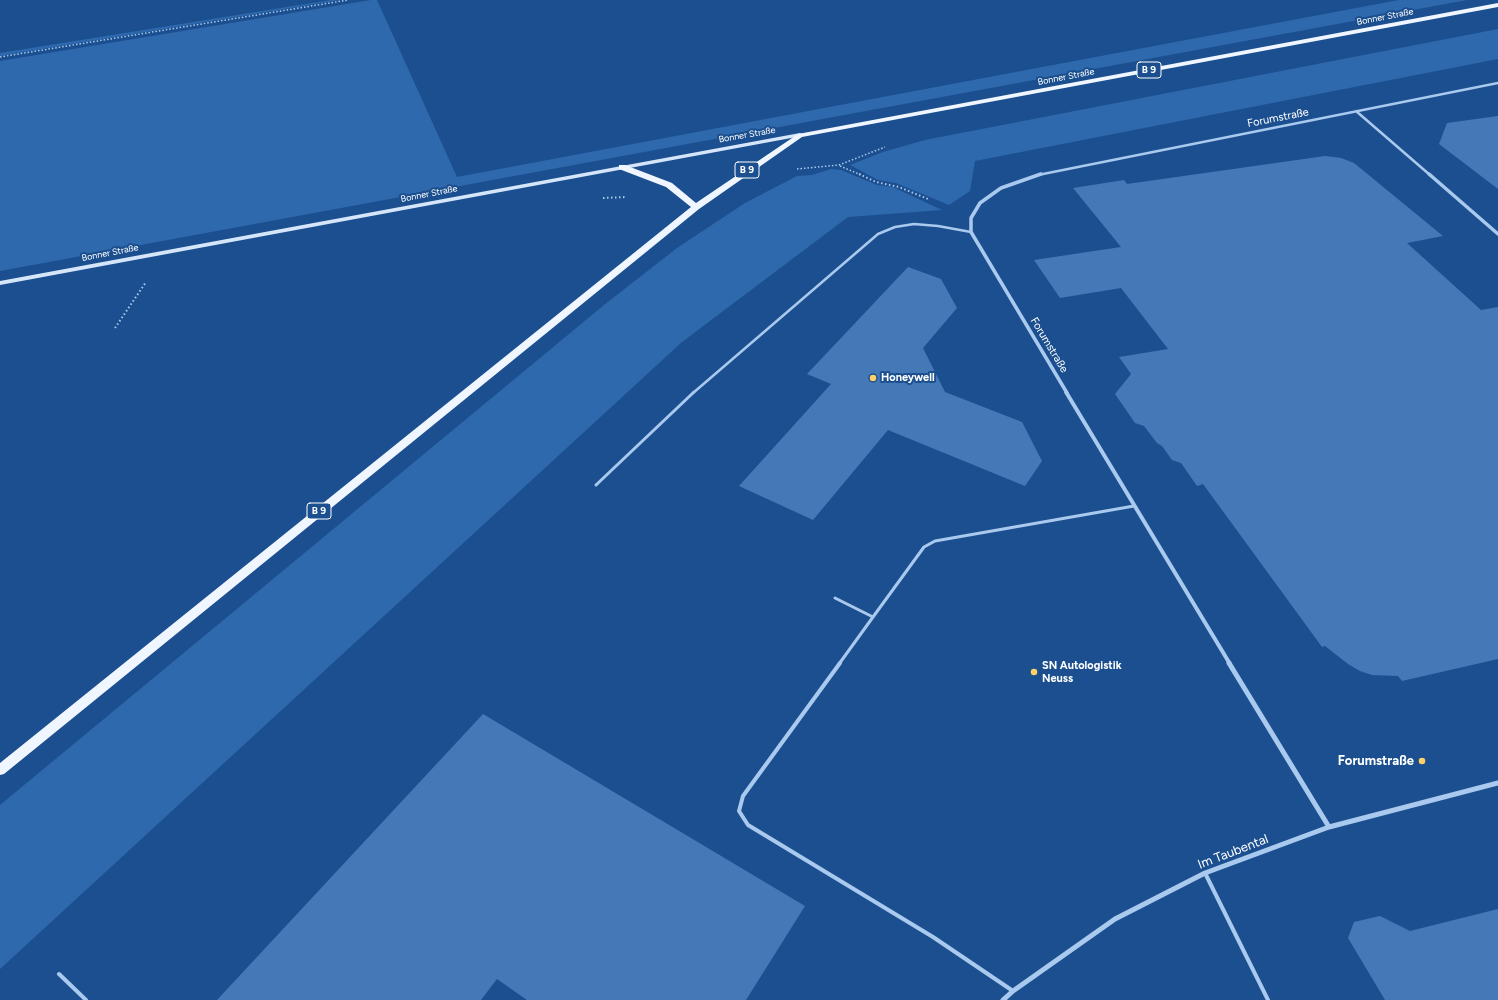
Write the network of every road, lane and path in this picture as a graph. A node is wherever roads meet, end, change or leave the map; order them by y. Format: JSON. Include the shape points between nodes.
{"nodes":[{"id":1,"x":348,"y":0,"type":"edge"},
{"id":2,"x":1498,"y":6,"type":"edge"},
{"id":3,"x":0,"y":57,"type":"edge"},
{"id":4,"x":1498,"y":82,"type":"edge"},
{"id":5,"x":1356,"y":111,"type":"junction"},
{"id":6,"x":800,"y":135,"type":"junction"},
{"id":7,"x":839,"y":166,"type":"dead end"},
{"id":8,"x":622,"y":167,"type":"junction"},
{"id":9,"x":928,"y":199,"type":"dead end"},
{"id":10,"x":696,"y":207,"type":"junction"},
{"id":11,"x":971,"y":232,"type":"junction"},
{"id":12,"x":1498,"y":234,"type":"edge"},
{"id":13,"x":162,"y":253,"type":"junction"},
{"id":14,"x":0,"y":283,"type":"edge"},
{"id":15,"x":115,"y":328,"type":"dead end"},
{"id":16,"x":596,"y":485,"type":"dead end"},
{"id":17,"x":1134,"y":506,"type":"junction"},
{"id":18,"x":835,"y":598,"type":"dead end"},
{"id":19,"x":873,"y":616,"type":"junction"},
{"id":20,"x":0,"y":770,"type":"edge"},
{"id":21,"x":1498,"y":783,"type":"edge"},
{"id":22,"x":1329,"y":827,"type":"junction"},
{"id":23,"x":1205,"y":873,"type":"junction"},
{"id":24,"x":59,"y":974,"type":"dead end"},
{"id":25,"x":1013,"y":991,"type":"junction"},
{"id":26,"x":86,"y":1000,"type":"edge"},
{"id":27,"x":1003,"y":1000,"type":"edge"},
{"id":28,"x":1268,"y":1000,"type":"edge"}],
"edges":[{"from":1,"to":3,"type":"path"},
{"from":2,"to":6,"type":"main road","name":"Bonner Straße","number":"B 9"},
{"from":4,"to":5,"type":"street","name":"Forumstraße"},
{"from":5,"to":11,"type":"street","name":"Forumstraße","via":[[1045,173],[1001,188],[980,203],[971,218]]},
{"from":5,"to":12,"type":"street"},
{"from":6,"to":8,"type":"main road","name":"Bonner Straße"},
{"from":6,"to":10,"type":"main road","number":"B 9"},
{"from":7,"to":9,"type":"path","via":[[876,182],[899,187]]},
{"from":8,"to":10,"type":"main road","via":[[669,186]]},
{"from":8,"to":13,"type":"main road","name":"Bonner Straße"},
{"from":10,"to":20,"type":"main road","number":"B 9"},
{"from":11,"to":16,"type":"lane","via":[[914,224],[895,227],[878,234],[687,398]]},
{"from":11,"to":17,"type":"street","name":"Forumstraße"},
{"from":13,"to":14,"type":"main road","name":"Bonner Straße"},
{"from":13,"to":15,"type":"path","via":[[152,273]]},
{"from":17,"to":19,"type":"lane","via":[[935,542],[924,547]]},
{"from":17,"to":22,"type":"street","name":"Forumstraße"},
{"from":18,"to":19,"type":"lane"},
{"from":19,"to":25,"type":"lane","via":[[743,796],[739,811],[748,825],[932,937]]},
{"from":21,"to":22,"type":"street","name":"Im Taubental"},
{"from":22,"to":23,"type":"street","name":"Im Taubental"},
{"from":23,"to":25,"type":"street","name":"Im Taubental","via":[[1115,919]]},
{"from":23,"to":28,"type":"lane"},
{"from":24,"to":26,"type":"lane"},
{"from":25,"to":27,"type":"street","name":"Im Taubental"}]}
